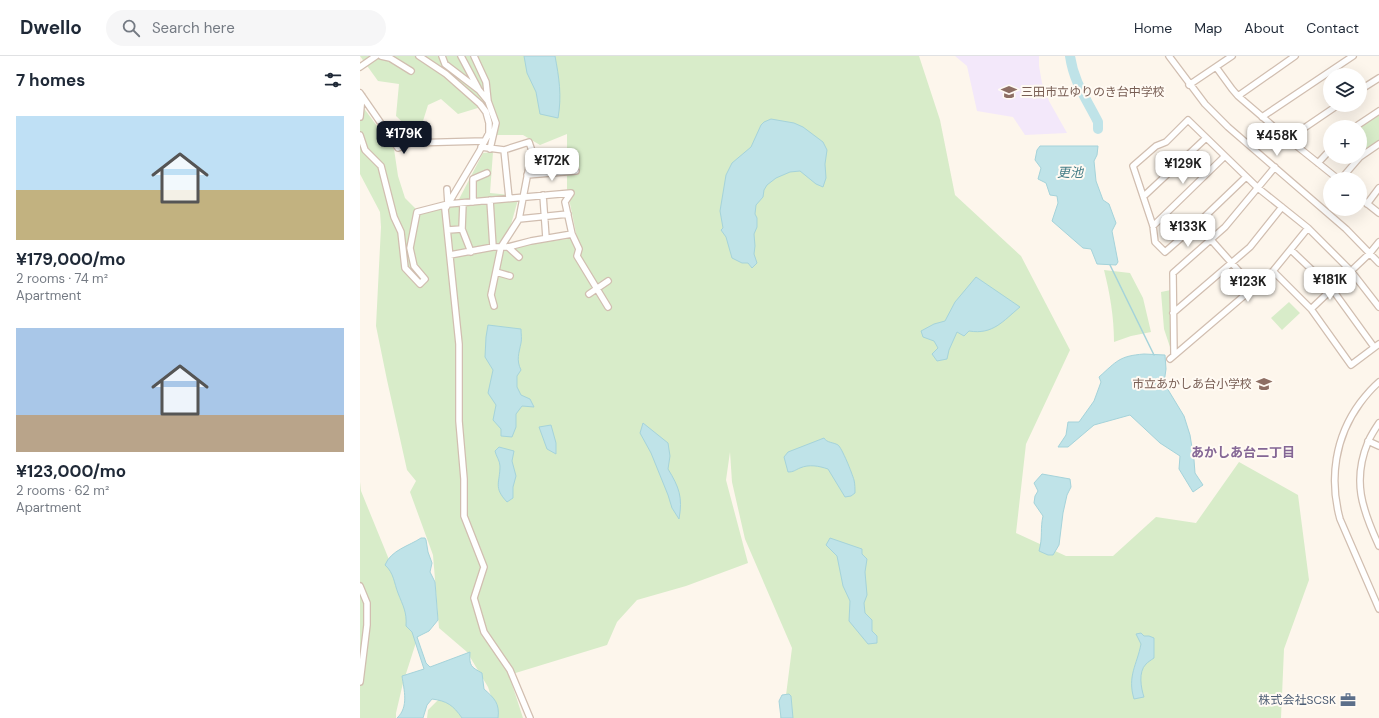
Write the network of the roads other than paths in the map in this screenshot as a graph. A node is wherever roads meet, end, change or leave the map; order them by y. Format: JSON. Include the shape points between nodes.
{"nodes":[{"id":1,"x":376,"y":56,"type":"edge"},
{"id":2,"x":381,"y":56,"type":"edge"},
{"id":3,"x":419,"y":56,"type":"edge"},
{"id":4,"x":442,"y":56,"type":"edge"},
{"id":5,"x":461,"y":56,"type":"edge"},
{"id":6,"x":474,"y":56,"type":"edge"},
{"id":7,"x":1169,"y":56,"type":"edge"},
{"id":8,"x":1232,"y":56,"type":"edge"},
{"id":9,"x":1295,"y":56,"type":"edge"},
{"id":10,"x":1353,"y":56,"type":"edge"},
{"id":11,"x":360,"y":67,"type":"edge"},
{"id":12,"x":467,"y":67,"type":"junction"},
{"id":13,"x":1216,"y":67,"type":"junction"},
{"id":14,"x":411,"y":71,"type":"dead end"},
{"id":15,"x":456,"y":72,"type":"junction"},
{"id":16,"x":1379,"y":78,"type":"edge"},
{"id":17,"x":1189,"y":85,"type":"junction"},
{"id":18,"x":1367,"y":86,"type":"edge"},
{"id":19,"x":479,"y":90,"type":"junction"},
{"id":20,"x":361,"y":95,"type":"edge"},
{"id":21,"x":1238,"y":96,"type":"junction"},
{"id":22,"x":488,"y":101,"type":"junction"},
{"id":23,"x":1379,"y":111,"type":"edge"},
{"id":24,"x":1328,"y":112,"type":"edge"},
{"id":25,"x":360,"y":117,"type":"edge"},
{"id":26,"x":1262,"y":118,"type":"junction"},
{"id":27,"x":1366,"y":120,"type":"edge"},
{"id":28,"x":360,"y":135,"type":"edge"},
{"id":29,"x":1206,"y":138,"type":"junction"},
{"id":30,"x":1288,"y":139,"type":"junction"},
{"id":31,"x":484,"y":141,"type":"junction"},
{"id":32,"x":1379,"y":144,"type":"edge"},
{"id":33,"x":481,"y":147,"type":"junction"},
{"id":34,"x":490,"y":149,"type":"junction"},
{"id":35,"x":504,"y":150,"type":"junction"},
{"id":36,"x":1367,"y":152,"type":"edge"},
{"id":37,"x":1225,"y":156,"type":"junction"},
{"id":38,"x":1323,"y":158,"type":"edge"},
{"id":39,"x":1318,"y":163,"type":"junction"},
{"id":40,"x":1353,"y":164,"type":"edge"},
{"id":41,"x":1275,"y":167,"type":"junction"},
{"id":42,"x":576,"y":171,"type":"dead end"},
{"id":43,"x":1330,"y":172,"type":"edge"},
{"id":44,"x":1346,"y":172,"type":"edge"},
{"id":45,"x":487,"y":173,"type":"dead end"},
{"id":46,"x":527,"y":175,"type":"junction"},
{"id":47,"x":1246,"y":177,"type":"junction"},
{"id":48,"x":1258,"y":188,"type":"junction"},
{"id":49,"x":1379,"y":188,"type":"edge"},
{"id":50,"x":447,"y":189,"type":"dead end"},
{"id":51,"x":543,"y":195,"type":"junction"},
{"id":52,"x":1144,"y":196,"type":"junction"},
{"id":53,"x":522,"y":197,"type":"junction"},
{"id":54,"x":509,"y":198,"type":"junction"},
{"id":55,"x":490,"y":200,"type":"junction"},
{"id":56,"x":473,"y":202,"type":"junction"},
{"id":57,"x":463,"y":203,"type":"junction"},
{"id":58,"x":448,"y":204,"type":"junction"},
{"id":59,"x":1367,"y":204,"type":"joint"},
{"id":60,"x":1282,"y":207,"type":"junction"},
{"id":61,"x":1379,"y":213,"type":"edge"},
{"id":62,"x":568,"y":214,"type":"junction"},
{"id":63,"x":544,"y":216,"type":"junction"},
{"id":64,"x":519,"y":219,"type":"junction"},
{"id":65,"x":1197,"y":224,"type":"junction"},
{"id":66,"x":1153,"y":226,"type":"junction"},
{"id":67,"x":1308,"y":228,"type":"junction"},
{"id":68,"x":462,"y":229,"type":"junction"},
{"id":69,"x":448,"y":230,"type":"junction"},
{"id":70,"x":572,"y":234,"type":"junction"},
{"id":71,"x":546,"y":238,"type":"junction"},
{"id":72,"x":1210,"y":239,"type":"junction"},
{"id":73,"x":532,"y":241,"type":"junction"},
{"id":74,"x":1379,"y":242,"type":"edge"},
{"id":75,"x":493,"y":247,"type":"junction"},
{"id":76,"x":501,"y":247,"type":"junction"},
{"id":77,"x":508,"y":247,"type":"junction"},
{"id":78,"x":532,"y":249,"type":"dead end"},
{"id":79,"x":1291,"y":250,"type":"junction"},
{"id":80,"x":471,"y":252,"type":"junction"},
{"id":81,"x":1370,"y":253,"type":"junction"},
{"id":82,"x":450,"y":255,"type":"junction"},
{"id":83,"x":519,"y":257,"type":"dead end"},
{"id":84,"x":1232,"y":263,"type":"junction"},
{"id":85,"x":1379,"y":263,"type":"edge"},
{"id":86,"x":1351,"y":270,"type":"junction"},
{"id":87,"x":1273,"y":271,"type":"junction"},
{"id":88,"x":496,"y":272,"type":"junction"},
{"id":89,"x":510,"y":276,"type":"dead end"},
{"id":90,"x":608,"y":281,"type":"dead end"},
{"id":91,"x":1253,"y":287,"type":"junction"},
{"id":92,"x":596,"y":289,"type":"junction"},
{"id":93,"x":1332,"y":289,"type":"junction"},
{"id":94,"x":589,"y":294,"type":"dead end"},
{"id":95,"x":494,"y":306,"type":"dead end"},
{"id":96,"x":608,"y":307,"type":"dead end"},
{"id":97,"x":1379,"y":307,"type":"edge"},
{"id":98,"x":1311,"y":309,"type":"junction"},
{"id":99,"x":1174,"y":313,"type":"junction"},
{"id":100,"x":1377,"y":345,"type":"edge"},
{"id":101,"x":1379,"y":382,"type":"edge"},
{"id":102,"x":1379,"y":423,"type":"edge"},
{"id":103,"x":1368,"y":441,"type":"junction"},
{"id":104,"x":1379,"y":446,"type":"edge"},
{"id":105,"x":1379,"y":546,"type":"edge"},
{"id":106,"x":360,"y":586,"type":"edge"},
{"id":107,"x":1379,"y":608,"type":"edge"},
{"id":108,"x":363,"y":636,"type":"edge"},
{"id":109,"x":360,"y":682,"type":"edge"},
{"id":110,"x":530,"y":718,"type":"edge"}],
"edges":[{"from":1,"to":11,"type":"street"},
{"from":2,"to":14,"type":"street","via":[[390,58]]},
{"from":3,"to":31,"type":"street","via":[[446,74],[480,104],[489,123],[489,133]]},
{"from":4,"to":15,"type":"street","via":[[445,64]]},
{"from":5,"to":12,"type":"street"},
{"from":6,"to":22,"type":"street","via":[[486,82]]},
{"from":7,"to":17,"type":"street"},
{"from":8,"to":13,"type":"street"},
{"from":9,"to":21,"type":"street"},
{"from":10,"to":26,"type":"street"},
{"from":12,"to":15,"type":"street"},
{"from":12,"to":19,"type":"street"},
{"from":13,"to":17,"type":"street"},
{"from":13,"to":21,"type":"street"},
{"from":15,"to":19,"type":"street"},
{"from":16,"to":18,"type":"street"},
{"from":17,"to":41,"type":"street","via":[[1228,126]]},
{"from":19,"to":22,"type":"street"},
{"from":20,"to":25,"type":"street"},
{"from":20,"to":31,"type":"street","via":[[398,148],[410,143]]},
{"from":21,"to":26,"type":"street"},
{"from":22,"to":34,"type":"street","via":[[496,123]]},
{"from":23,"to":27,"type":"street"},
{"from":24,"to":30,"type":"street"},
{"from":26,"to":30,"type":"street"},
{"from":28,"to":58,"type":"street","via":[[365,150],[381,166],[394,217],[401,232],[405,268],[420,284],[425,279],[414,266],[410,248],[417,212]]},
{"from":29,"to":37,"type":"street"},
{"from":29,"to":52,"type":"street"},
{"from":29,"to":52,"type":"street","via":[[1188,120],[1166,142],[1156,146],[1133,166]]},
{"from":30,"to":39,"type":"street"},
{"from":31,"to":33,"type":"street"},
{"from":32,"to":36,"type":"street"},
{"from":33,"to":34,"type":"street"},
{"from":33,"to":58,"type":"street"},
{"from":34,"to":35,"type":"street"},
{"from":35,"to":46,"type":"street","via":[[529,142],[532,151]]},
{"from":35,"to":54,"type":"street"},
{"from":37,"to":47,"type":"street"},
{"from":37,"to":66,"type":"street"},
{"from":38,"to":39,"type":"street"},
{"from":39,"to":43,"type":"street"},
{"from":40,"to":44,"type":"street"},
{"from":41,"to":48,"type":"street"},
{"from":41,"to":81,"type":"street"},
{"from":42,"to":46,"type":"street"},
{"from":45,"to":56,"type":"street","via":[[473,179]]},
{"from":46,"to":53,"type":"street"},
{"from":47,"to":48,"type":"street"},
{"from":47,"to":65,"type":"street"},
{"from":48,"to":60,"type":"street"},
{"from":48,"to":72,"type":"street","via":[[1225,227]]},
{"from":49,"to":59,"type":"street"},
{"from":50,"to":58,"type":"street"},
{"from":51,"to":53,"type":"street"},
{"from":51,"to":62,"type":"street","via":[[571,193],[565,202]]},
{"from":51,"to":63,"type":"street"},
{"from":52,"to":66,"type":"street"},
{"from":53,"to":54,"type":"street"},
{"from":53,"to":64,"type":"street"},
{"from":54,"to":55,"type":"street"},
{"from":55,"to":56,"type":"street"},
{"from":55,"to":75,"type":"street"},
{"from":56,"to":57,"type":"street"},
{"from":57,"to":58,"type":"street"},
{"from":57,"to":68,"type":"street"},
{"from":58,"to":69,"type":"street","via":[[445,209]]},
{"from":59,"to":61,"type":"street"},
{"from":60,"to":67,"type":"street"},
{"from":60,"to":84,"type":"street","via":[[1250,247]]},
{"from":62,"to":63,"type":"street"},
{"from":62,"to":70,"type":"street"},
{"from":63,"to":64,"type":"street"},
{"from":63,"to":71,"type":"street"},
{"from":64,"to":76,"type":"street"},
{"from":65,"to":66,"type":"street","via":[[1165,252],[1155,242]]},
{"from":65,"to":72,"type":"street"},
{"from":67,"to":79,"type":"street"},
{"from":67,"to":86,"type":"street"},
{"from":68,"to":69,"type":"street"},
{"from":68,"to":80,"type":"street"},
{"from":69,"to":82,"type":"street"},
{"from":70,"to":71,"type":"street"},
{"from":70,"to":92,"type":"street","via":[[579,249],[577,256]]},
{"from":71,"to":73,"type":"street"},
{"from":72,"to":84,"type":"street"},
{"from":72,"to":99,"type":"street","via":[[1173,273]]},
{"from":73,"to":77,"type":"street"},
{"from":73,"to":78,"type":"street"},
{"from":74,"to":81,"type":"street"},
{"from":75,"to":76,"type":"street"},
{"from":75,"to":80,"type":"street"},
{"from":76,"to":77,"type":"street"},
{"from":76,"to":88,"type":"street"},
{"from":77,"to":83,"type":"street"},
{"from":79,"to":87,"type":"street"},
{"from":79,"to":93,"type":"street"},
{"from":80,"to":82,"type":"street"},
{"from":81,"to":85,"type":"street"},
{"from":81,"to":86,"type":"street"},
{"from":82,"to":110,"type":"street","via":[[460,344],[464,516],[484,567],[474,598],[484,632],[510,670]]},
{"from":84,"to":91,"type":"street"},
{"from":84,"to":99,"type":"street"},
{"from":86,"to":93,"type":"street"},
{"from":86,"to":97,"type":"street"},
{"from":87,"to":91,"type":"street"},
{"from":87,"to":98,"type":"street"},
{"from":88,"to":89,"type":"street"},
{"from":88,"to":95,"type":"street","via":[[491,295]]},
{"from":90,"to":92,"type":"street"},
{"from":91,"to":99,"type":"street","via":[[1172,357]]},
{"from":92,"to":94,"type":"street"},
{"from":92,"to":96,"type":"street"},
{"from":93,"to":98,"type":"street"},
{"from":93,"to":100,"type":"street"},
{"from":98,"to":100,"type":"street","via":[[1351,365]]},
{"from":101,"to":107,"type":"street","via":[[1365,396],[1347,424],[1338,452],[1334,479],[1340,519]]},
{"from":102,"to":103,"type":"street"},
{"from":103,"to":104,"type":"street"},
{"from":103,"to":105,"type":"street","via":[[1361,465],[1361,499]]},
{"from":106,"to":108,"type":"street","via":[[366,603]]},
{"from":108,"to":109,"type":"street"}]}
